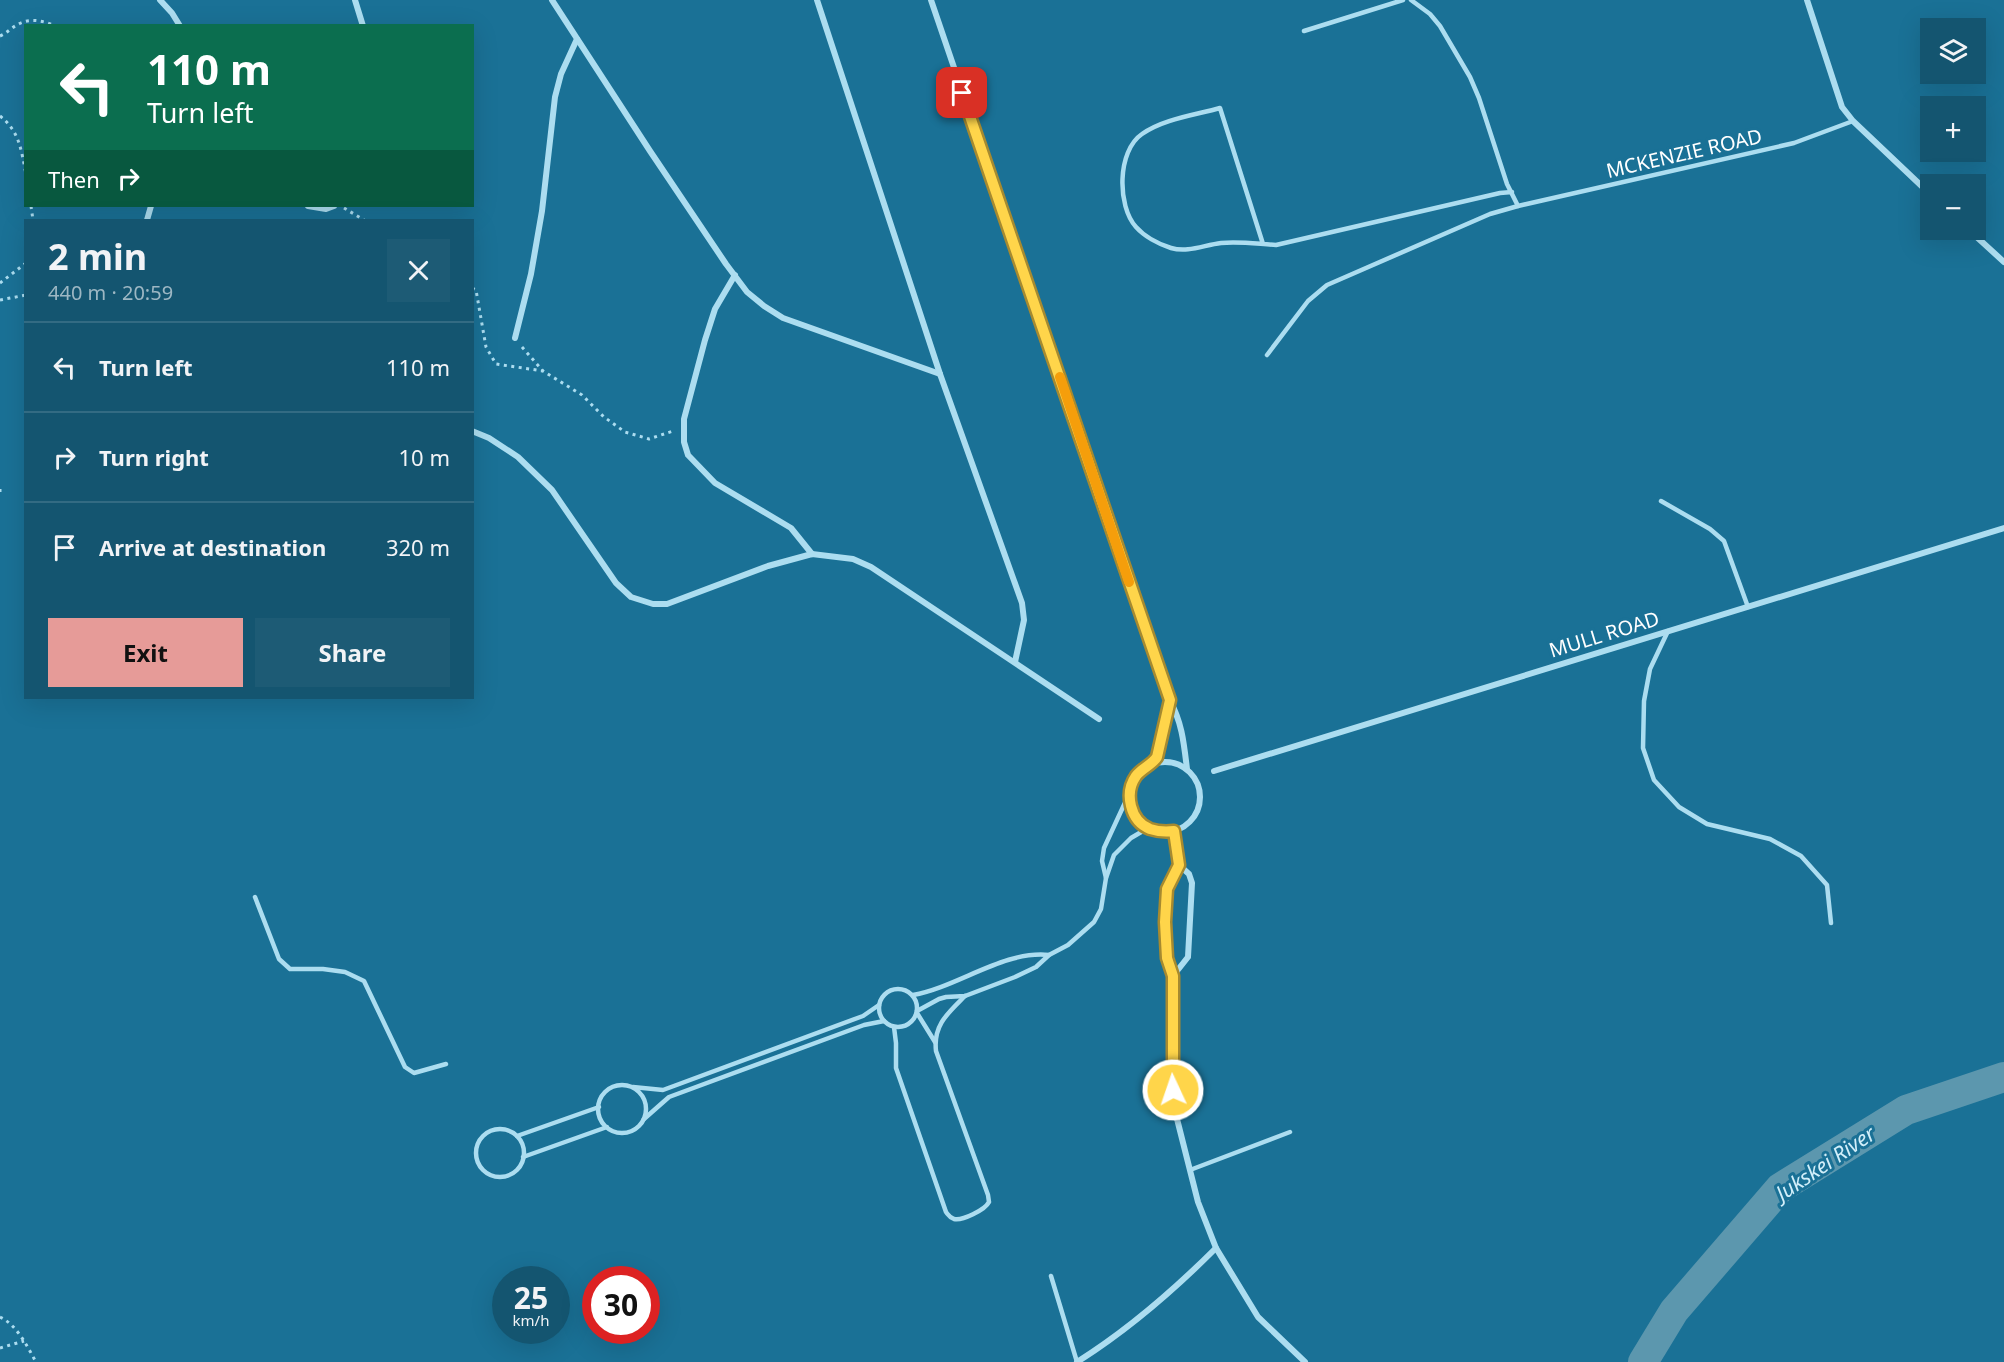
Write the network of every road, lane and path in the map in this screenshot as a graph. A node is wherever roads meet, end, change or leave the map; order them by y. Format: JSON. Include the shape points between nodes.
{"nodes":[{"id":1,"x":160,"y":0,"type":"edge"},
{"id":2,"x":355,"y":0,"type":"edge"},
{"id":3,"x":552,"y":0,"type":"edge"},
{"id":4,"x":816,"y":0,"type":"edge"},
{"id":5,"x":931,"y":0,"type":"edge"},
{"id":6,"x":1403,"y":0,"type":"edge"},
{"id":7,"x":1411,"y":0,"type":"edge"},
{"id":8,"x":1807,"y":0,"type":"edge"},
{"id":9,"x":50,"y":24,"type":"edge"},
{"id":10,"x":179,"y":24,"type":"edge"},
{"id":11,"x":362,"y":24,"type":"edge"},
{"id":12,"x":1304,"y":31,"type":"dead end"},
{"id":13,"x":0,"y":36,"type":"edge"},
{"id":14,"x":577,"y":39,"type":"junction"},
{"id":15,"x":0,"y":116,"type":"edge"},
{"id":16,"x":1853,"y":121,"type":"junction"},
{"id":17,"x":24,"y":163,"type":"edge"},
{"id":18,"x":1920,"y":185,"type":"edge"},
{"id":19,"x":1512,"y":192,"type":"junction"},
{"id":20,"x":1518,"y":206,"type":"junction"},
{"id":21,"x":314,"y":207,"type":"edge"},
{"id":22,"x":331,"y":207,"type":"edge"},
{"id":23,"x":342,"y":207,"type":"edge"},
{"id":24,"x":362,"y":219,"type":"edge"},
{"id":25,"x":1980,"y":240,"type":"edge"},
{"id":26,"x":1263,"y":244,"type":"junction"},
{"id":27,"x":2004,"y":262,"type":"edge"},
{"id":28,"x":24,"y":265,"type":"edge"},
{"id":29,"x":735,"y":276,"type":"junction"},
{"id":30,"x":0,"y":283,"type":"edge"},
{"id":31,"x":474,"y":289,"type":"edge"},
{"id":32,"x":24,"y":294,"type":"edge"},
{"id":33,"x":0,"y":300,"type":"edge"},
{"id":34,"x":515,"y":338,"type":"joint"},
{"id":35,"x":1267,"y":355,"type":"dead end"},
{"id":36,"x":543,"y":371,"type":"junction"},
{"id":37,"x":940,"y":374,"type":"junction"},
{"id":38,"x":684,"y":428,"type":"junction"},
{"id":39,"x":474,"y":432,"type":"edge"},
{"id":40,"x":0,"y":489,"type":"edge"},
{"id":41,"x":0,"y":494,"type":"edge"},
{"id":42,"x":1661,"y":501,"type":"dead end"},
{"id":43,"x":2004,"y":528,"type":"edge"},
{"id":44,"x":812,"y":554,"type":"junction"},
{"id":45,"x":1748,"y":607,"type":"junction"},
{"id":46,"x":1668,"y":631,"type":"junction"},
{"id":47,"x":1015,"y":662,"type":"junction"},
{"id":48,"x":1170,"y":700,"type":"junction"},
{"id":49,"x":1099,"y":719,"type":"dead end"},
{"id":50,"x":1153,"y":763,"type":"junction"},
{"id":51,"x":1187,"y":769,"type":"junction"},
{"id":52,"x":1214,"y":771,"type":"dead end"},
{"id":53,"x":1129,"y":794,"type":"junction"},
{"id":54,"x":1148,"y":828,"type":"junction"},
{"id":55,"x":1174,"y":831,"type":"junction"},
{"id":56,"x":1179,"y":865,"type":"junction"},
{"id":57,"x":1106,"y":878,"type":"junction"},
{"id":58,"x":255,"y":897,"type":"dead end"},
{"id":59,"x":1831,"y":923,"type":"dead end"},
{"id":60,"x":1049,"y":955,"type":"junction"},
{"id":61,"x":1173,"y":976,"type":"junction"},
{"id":62,"x":913,"y":995,"type":"junction"},
{"id":63,"x":965,"y":996,"type":"junction"},
{"id":64,"x":879,"y":1005,"type":"junction"},
{"id":65,"x":917,"y":1012,"type":"junction"},
{"id":66,"x":884,"y":1021,"type":"junction"},
{"id":67,"x":894,"y":1027,"type":"junction"},
{"id":68,"x":935,"y":1042,"type":"junction"},
{"id":69,"x":446,"y":1064,"type":"dead end"},
{"id":70,"x":633,"y":1087,"type":"junction"},
{"id":71,"x":599,"y":1107,"type":"junction"},
{"id":72,"x":644,"y":1119,"type":"junction"},
{"id":73,"x":607,"y":1127,"type":"junction"},
{"id":74,"x":1290,"y":1132,"type":"dead end"},
{"id":75,"x":517,"y":1136,"type":"junction"},
{"id":76,"x":523,"y":1157,"type":"junction"},
{"id":77,"x":1190,"y":1170,"type":"junction"},
{"id":78,"x":1216,"y":1248,"type":"junction"},
{"id":79,"x":1051,"y":1276,"type":"dead end"},
{"id":80,"x":0,"y":1317,"type":"edge"},
{"id":81,"x":25,"y":1341,"type":"junction"},
{"id":82,"x":0,"y":1348,"type":"edge"},
{"id":83,"x":36,"y":1362,"type":"edge"},
{"id":84,"x":1077,"y":1362,"type":"edge"},
{"id":85,"x":1305,"y":1362,"type":"edge"}],
"edges":[{"from":1,"to":10,"type":"street"},
{"from":2,"to":11,"type":"street"},
{"from":3,"to":14,"type":"street"},
{"from":4,"to":37,"type":"street"},
{"from":5,"to":48,"type":"street"},
{"from":6,"to":12,"type":"lane"},
{"from":7,"to":19,"type":"lane","via":[[1440,26],[1470,77]]},
{"from":8,"to":16,"type":"street","via":[[1842,107]]},
{"from":9,"to":13,"type":"path","via":[[39,20],[19,23]]},
{"from":14,"to":29,"type":"street"},
{"from":14,"to":34,"type":"street","via":[[555,97],[542,211]]},
{"from":15,"to":17,"type":"path","via":[[11,125]]},
{"from":16,"to":18,"type":"street"},
{"from":16,"to":20,"type":"lane","name":"MCKENZIE ROAD","via":[[1794,143]]},
{"from":19,"to":20,"type":"lane"},
{"from":19,"to":26,"type":"lane"},
{"from":20,"to":35,"type":"lane","name":"MCKENZIE ROAD","via":[[1490,214],[1327,285],[1308,301]]},
{"from":21,"to":22,"type":"street"},
{"from":23,"to":24,"type":"path"},
{"from":25,"to":27,"type":"street"},
{"from":26,"to":26,"type":"lane","via":[[1172,248],[1134,226],[1123,198],[1121,177],[1132,145],[1159,125],[1220,108]]},
{"from":28,"to":30,"type":"path"},
{"from":29,"to":37,"type":"street","via":[[747,292],[783,318]]},
{"from":29,"to":38,"type":"street","via":[[715,309]]},
{"from":31,"to":36,"type":"path","via":[[486,347],[496,364]]},
{"from":32,"to":33,"type":"path"},
{"from":34,"to":36,"type":"path"},
{"from":36,"to":38,"type":"path","via":[[582,395],[624,432],[649,439]]},
{"from":37,"to":47,"type":"street","via":[[1022,603],[1024,620]]},
{"from":38,"to":44,"type":"street","via":[[688,455],[715,483],[791,528]]},
{"from":39,"to":44,"type":"street","via":[[518,457],[552,490],[616,583],[640,601],[667,604]]},
{"from":40,"to":41,"type":"path"},
{"from":42,"to":45,"type":"lane","via":[[1724,541]]},
{"from":43,"to":45,"type":"street","name":"MULL ROAD"},
{"from":44,"to":47,"type":"street","via":[[853,559],[871,567]]},
{"from":45,"to":46,"type":"street","name":"MULL ROAD"},
{"from":46,"to":52,"type":"street","name":"MULL ROAD"},
{"from":46,"to":59,"type":"lane","via":[[1650,669],[1644,701],[1643,748],[1654,780],[1678,807],[1707,824],[1770,839],[1801,856],[1827,885]]},
{"from":47,"to":49,"type":"street"},
{"from":48,"to":50,"type":"street","via":[[1161,745]]},
{"from":48,"to":51,"type":"street","via":[[1182,730]]},
{"from":50,"to":51,"type":"street","via":[[1165,761]]},
{"from":50,"to":53,"type":"street","via":[[1137,775]]},
{"from":51,"to":55,"type":"street","via":[[1199,787],[1198,809],[1192,819]]},
{"from":53,"to":54,"type":"street","via":[[1134,814]]},
{"from":53,"to":57,"type":"lane","via":[[1104,848]]},
{"from":54,"to":55,"type":"street"},
{"from":54,"to":57,"type":"lane","via":[[1114,855]]},
{"from":55,"to":56,"type":"street"},
{"from":56,"to":61,"type":"street","via":[[1167,889],[1167,958]]},
{"from":56,"to":61,"type":"street","via":[[1192,883],[1188,957]]},
{"from":57,"to":60,"type":"lane","via":[[1101,909],[1094,922],[1068,945]]},
{"from":58,"to":69,"type":"lane","via":[[284,965],[290,969],[345,972],[364,981],[405,1067],[414,1073]]},
{"from":60,"to":62,"type":"lane","via":[[1010,960],[939,989]]},
{"from":60,"to":63,"type":"lane","via":[[1016,978]]},
{"from":61,"to":77,"type":"street","via":[[1175,1112]]},
{"from":62,"to":64,"type":"lane","via":[[904,989],[893,989]]},
{"from":62,"to":65,"type":"lane"},
{"from":63,"to":65,"type":"lane","via":[[939,999]]},
{"from":63,"to":68,"type":"lane","via":[[942,1020]]},
{"from":64,"to":66,"type":"lane"},
{"from":64,"to":70,"type":"lane","via":[[863,1016],[663,1090]]},
{"from":65,"to":67,"type":"lane","via":[[908,1024]]},
{"from":65,"to":68,"type":"lane"},
{"from":66,"to":67,"type":"lane"},
{"from":66,"to":72,"type":"lane","via":[[669,1097]]},
{"from":67,"to":68,"type":"lane","via":[[896,1068],[946,1212],[958,1219],[983,1210],[989,1199]]},
{"from":70,"to":71,"type":"lane","via":[[620,1084],[609,1089]]},
{"from":70,"to":72,"type":"lane","via":[[645,1100]]},
{"from":71,"to":73,"type":"lane"},
{"from":71,"to":75,"type":"lane"},
{"from":72,"to":73,"type":"lane","via":[[631,1131],[618,1132]]},
{"from":73,"to":76,"type":"lane"},
{"from":74,"to":77,"type":"lane"},
{"from":75,"to":76,"type":"lane"},
{"from":75,"to":76,"type":"lane","via":[[501,1129],[486,1133],[477,1146],[478,1161],[487,1173],[502,1177],[516,1170]]},
{"from":77,"to":78,"type":"street"},
{"from":78,"to":84,"type":"street","via":[[1181,1283]]},
{"from":78,"to":85,"type":"street","via":[[1258,1317]]},
{"from":79,"to":84,"type":"lane"},
{"from":80,"to":81,"type":"path"},
{"from":81,"to":82,"type":"path"},
{"from":81,"to":83,"type":"path"}]}
